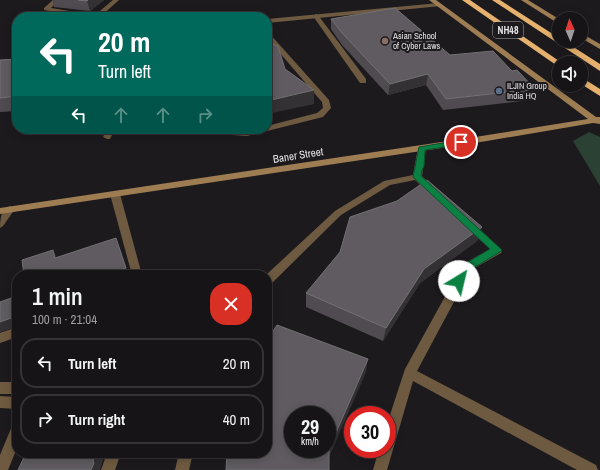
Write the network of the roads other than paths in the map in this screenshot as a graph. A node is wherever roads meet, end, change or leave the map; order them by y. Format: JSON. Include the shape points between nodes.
{"nodes":[{"id":1,"x":56,"y":0,"type":"edge"},
{"id":2,"x":116,"y":0,"type":"edge"},
{"id":3,"x":432,"y":0,"type":"edge"},
{"id":4,"x":465,"y":0,"type":"edge"},
{"id":5,"x":495,"y":0,"type":"edge"},
{"id":6,"x":524,"y":0,"type":"edge"},
{"id":7,"x":439,"y":5,"type":"junction"},
{"id":8,"x":65,"y":12,"type":"edge"},
{"id":9,"x":102,"y":12,"type":"edge"},
{"id":10,"x":316,"y":16,"type":"junction"},
{"id":11,"x":552,"y":18,"type":"edge"},
{"id":12,"x":272,"y":20,"type":"edge"},
{"id":13,"x":588,"y":39,"type":"edge"},
{"id":14,"x":272,"y":40,"type":"edge"},
{"id":15,"x":600,"y":47,"type":"edge"},
{"id":16,"x":552,"y":60,"type":"edge"},
{"id":17,"x":600,"y":68,"type":"edge"},
{"id":18,"x":363,"y":81,"type":"dead end"},
{"id":19,"x":588,"y":85,"type":"edge"},
{"id":20,"x":600,"y":93,"type":"edge"},
{"id":21,"x":598,"y":122,"type":"edge"},
{"id":22,"x":272,"y":127,"type":"edge"},
{"id":23,"x":422,"y":148,"type":"junction"},
{"id":24,"x":417,"y":177,"type":"junction"},
{"id":25,"x":115,"y":194,"type":"junction"},
{"id":26,"x":440,"y":198,"type":"edge"},
{"id":27,"x":5,"y":210,"type":"edge"},
{"id":28,"x":463,"y":218,"type":"edge"},
{"id":29,"x":0,"y":224,"type":"edge"},
{"id":30,"x":136,"y":270,"type":"edge"},
{"id":31,"x":272,"y":276,"type":"edge"},
{"id":32,"x":12,"y":334,"type":"edge"},
{"id":33,"x":0,"y":338,"type":"edge"},
{"id":34,"x":409,"y":374,"type":"junction"},
{"id":35,"x":0,"y":388,"type":"edge"},
{"id":36,"x":12,"y":388,"type":"edge"},
{"id":37,"x":0,"y":402,"type":"edge"},
{"id":38,"x":12,"y":403,"type":"edge"},
{"id":39,"x":396,"y":418,"type":"edge"},
{"id":40,"x":12,"y":442,"type":"edge"},
{"id":41,"x":112,"y":458,"type":"edge"},
{"id":42,"x":185,"y":458,"type":"edge"},
{"id":43,"x":384,"y":458,"type":"edge"},
{"id":44,"x":1,"y":470,"type":"edge"},
{"id":45,"x":108,"y":470,"type":"edge"},
{"id":46,"x":182,"y":470,"type":"edge"},
{"id":47,"x":380,"y":470,"type":"edge"},
{"id":48,"x":590,"y":470,"type":"edge"}],
"edges":[{"from":1,"to":8,"type":"street","via":[[46,9]]},
{"from":2,"to":9,"type":"street"},
{"from":3,"to":7,"type":"street"},
{"from":4,"to":16,"type":"highway","number":"NH48"},
{"from":5,"to":17,"type":"highway","number":"NH48"},
{"from":6,"to":11,"type":"street"},
{"from":7,"to":10,"type":"street"},
{"from":7,"to":21,"type":"street"},
{"from":10,"to":12,"type":"street"},
{"from":10,"to":18,"type":"street"},
{"from":13,"to":15,"type":"street"},
{"from":14,"to":22,"type":"street","via":[[326,102],[327,108],[320,115]]},
{"from":19,"to":20,"type":"highway"},
{"from":21,"to":23,"type":"street","name":"Baner Street"},
{"from":23,"to":24,"type":"street"},
{"from":23,"to":25,"type":"street","name":"Baner Street"},
{"from":24,"to":26,"type":"street"},
{"from":24,"to":31,"type":"street","via":[[387,183],[338,213]]},
{"from":25,"to":27,"type":"street","name":"Baner Street"},
{"from":25,"to":30,"type":"street"},
{"from":27,"to":29,"type":"street"},
{"from":28,"to":34,"type":"street","via":[[497,250],[466,267]]},
{"from":32,"to":33,"type":"street"},
{"from":34,"to":39,"type":"street"},
{"from":34,"to":48,"type":"street"},
{"from":35,"to":36,"type":"street"},
{"from":37,"to":38,"type":"street"},
{"from":40,"to":44,"type":"street"},
{"from":41,"to":45,"type":"street"},
{"from":42,"to":46,"type":"street"},
{"from":43,"to":47,"type":"street"}]}
